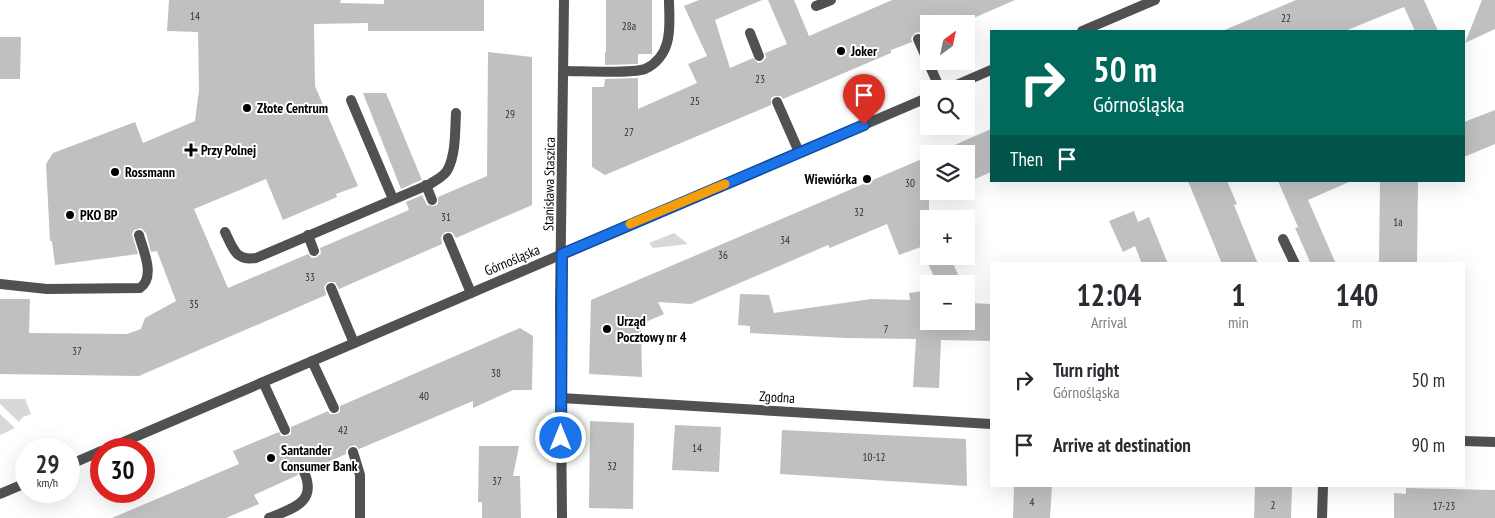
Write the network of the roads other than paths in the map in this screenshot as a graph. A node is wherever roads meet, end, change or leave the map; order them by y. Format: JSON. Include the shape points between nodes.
{"nodes":[{"id":1,"x":564,"y":0,"type":"edge"},
{"id":2,"x":669,"y":0,"type":"edge"},
{"id":3,"x":831,"y":0,"type":"edge"},
{"id":4,"x":1155,"y":0,"type":"edge"},
{"id":5,"x":816,"y":6,"type":"dead end"},
{"id":6,"x":1084,"y":30,"type":"edge"},
{"id":7,"x":750,"y":34,"type":"dead end"},
{"id":8,"x":918,"y":39,"type":"dead end"},
{"id":9,"x":759,"y":56,"type":"dead end"},
{"id":10,"x":990,"y":70,"type":"edge"},
{"id":11,"x":564,"y":71,"type":"junction"},
{"id":12,"x":936,"y":80,"type":"edge"},
{"id":13,"x":968,"y":80,"type":"edge"},
{"id":14,"x":351,"y":100,"type":"dead end"},
{"id":15,"x":920,"y":101,"type":"edge"},
{"id":16,"x":777,"y":102,"type":"dead end"},
{"id":17,"x":456,"y":113,"type":"dead end"},
{"id":18,"x":799,"y":152,"type":"junction"},
{"id":19,"x":426,"y":185,"type":"junction"},
{"id":20,"x":393,"y":199,"type":"junction"},
{"id":21,"x":432,"y":200,"type":"dead end"},
{"id":22,"x":225,"y":232,"type":"dead end"},
{"id":23,"x":139,"y":235,"type":"dead end"},
{"id":24,"x":308,"y":235,"type":"junction"},
{"id":25,"x":448,"y":238,"type":"dead end"},
{"id":26,"x":1283,"y":239,"type":"dead end"},
{"id":27,"x":314,"y":251,"type":"dead end"},
{"id":28,"x":562,"y":254,"type":"junction"},
{"id":29,"x":1294,"y":262,"type":"edge"},
{"id":30,"x":0,"y":284,"type":"edge"},
{"id":31,"x":331,"y":288,"type":"dead end"},
{"id":32,"x":471,"y":293,"type":"junction"},
{"id":33,"x":354,"y":343,"type":"junction"},
{"id":34,"x":312,"y":361,"type":"junction"},
{"id":35,"x":263,"y":382,"type":"junction"},
{"id":36,"x":561,"y":398,"type":"junction"},
{"id":37,"x":334,"y":408,"type":"dead end"},
{"id":38,"x":990,"y":424,"type":"edge"},
{"id":39,"x":285,"y":430,"type":"dead end"},
{"id":40,"x":132,"y":438,"type":"edge"},
{"id":41,"x":1465,"y":441,"type":"edge"},
{"id":42,"x":1495,"y":442,"type":"edge"},
{"id":43,"x":353,"y":452,"type":"dead end"},
{"id":44,"x":304,"y":472,"type":"dead end"},
{"id":45,"x":1323,"y":487,"type":"edge"},
{"id":46,"x":15,"y":488,"type":"edge"},
{"id":47,"x":0,"y":494,"type":"edge"},
{"id":48,"x":269,"y":518,"type":"edge"},
{"id":49,"x":360,"y":518,"type":"edge"},
{"id":50,"x":562,"y":518,"type":"edge"},
{"id":51,"x":1322,"y":518,"type":"edge"}],
"edges":[{"from":1,"to":11,"type":"street","name":"Stanisława Staszica"},
{"from":2,"to":11,"type":"street","via":[[667,44],[653,65],[638,71]]},
{"from":3,"to":5,"type":"street"},
{"from":4,"to":6,"type":"street"},
{"from":7,"to":9,"type":"street"},
{"from":8,"to":12,"type":"street"},
{"from":10,"to":13,"type":"street"},
{"from":11,"to":28,"type":"street","name":"Stanisława Staszica"},
{"from":14,"to":20,"type":"street"},
{"from":15,"to":18,"type":"street","name":"Górnośląska"},
{"from":16,"to":18,"type":"street"},
{"from":17,"to":19,"type":"street","via":[[448,169]]},
{"from":18,"to":28,"type":"street","name":"Górnośląska"},
{"from":19,"to":20,"type":"street"},
{"from":19,"to":21,"type":"street"},
{"from":20,"to":24,"type":"street"},
{"from":22,"to":24,"type":"street","via":[[234,251],[248,259]]},
{"from":23,"to":30,"type":"street","via":[[148,269],[148,278],[140,288],[47,289]]},
{"from":24,"to":27,"type":"street"},
{"from":25,"to":32,"type":"street"},
{"from":26,"to":29,"type":"street"},
{"from":28,"to":32,"type":"street","name":"Górnośląska"},
{"from":28,"to":36,"type":"street","name":"Stanisława Staszica"},
{"from":31,"to":33,"type":"street"},
{"from":32,"to":33,"type":"street","name":"Górnośląska"},
{"from":33,"to":34,"type":"street","name":"Górnośląska"},
{"from":34,"to":35,"type":"street","name":"Górnośląska"},
{"from":34,"to":37,"type":"street"},
{"from":35,"to":39,"type":"street"},
{"from":35,"to":40,"type":"street","name":"Górnośląska"},
{"from":36,"to":38,"type":"street","name":"Zgodna"},
{"from":36,"to":50,"type":"street","name":"Stanisława Staszica"},
{"from":41,"to":42,"type":"street"},
{"from":43,"to":49,"type":"street","via":[[360,475]]},
{"from":44,"to":48,"type":"street","via":[[308,487],[303,502]]},
{"from":45,"to":51,"type":"street"},
{"from":46,"to":47,"type":"street"}]}
